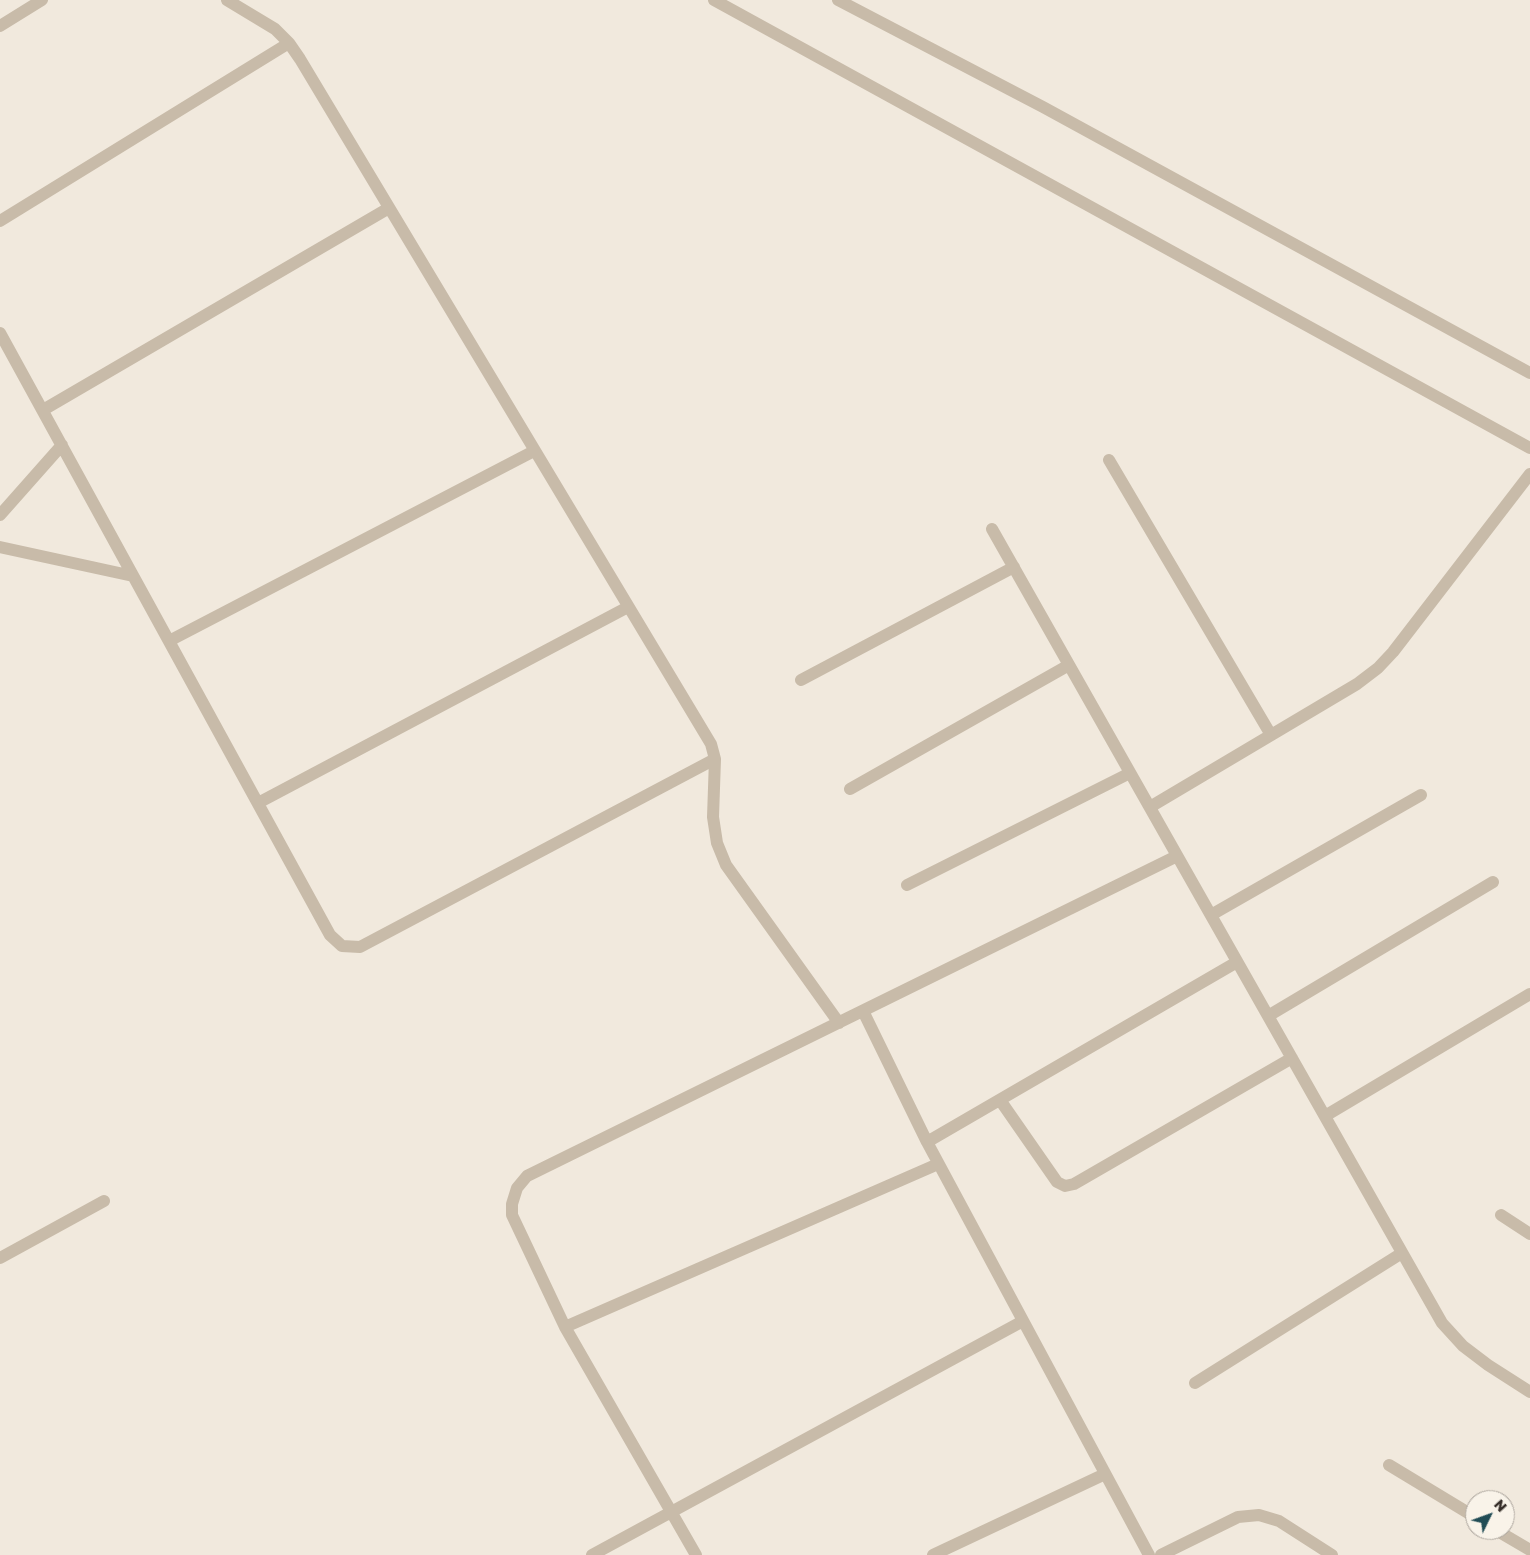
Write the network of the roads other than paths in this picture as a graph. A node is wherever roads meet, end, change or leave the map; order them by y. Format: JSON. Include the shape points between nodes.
{"nodes":[{"id":1,"x":42,"y":0,"type":"edge"},
{"id":2,"x":227,"y":0,"type":"edge"},
{"id":3,"x":714,"y":0,"type":"edge"},
{"id":4,"x":838,"y":0,"type":"edge"},
{"id":5,"x":0,"y":26,"type":"edge"},
{"id":6,"x":289,"y":43,"type":"junction"},
{"id":7,"x":390,"y":208,"type":"junction"},
{"id":8,"x":0,"y":221,"type":"edge"},
{"id":9,"x":0,"y":332,"type":"edge"},
{"id":10,"x":1530,"y":373,"type":"edge"},
{"id":11,"x":42,"y":410,"type":"junction"},
{"id":12,"x":62,"y":445,"type":"junction"},
{"id":13,"x":1530,"y":448,"type":"edge"},
{"id":14,"x":534,"y":451,"type":"junction"},
{"id":15,"x":1109,"y":460,"type":"dead end"},
{"id":16,"x":1530,"y":474,"type":"edge"},
{"id":17,"x":0,"y":515,"type":"edge"},
{"id":18,"x":992,"y":529,"type":"dead end"},
{"id":19,"x":0,"y":547,"type":"edge"},
{"id":20,"x":1014,"y":567,"type":"junction"},
{"id":21,"x":134,"y":576,"type":"junction"},
{"id":22,"x":628,"y":607,"type":"junction"},
{"id":23,"x":169,"y":641,"type":"junction"},
{"id":24,"x":1069,"y":665,"type":"junction"},
{"id":25,"x":801,"y":680,"type":"dead end"},
{"id":26,"x":1271,"y":735,"type":"junction"},
{"id":27,"x":714,"y":759,"type":"junction"},
{"id":28,"x":1130,"y":773,"type":"junction"},
{"id":29,"x":850,"y":790,"type":"dead end"},
{"id":30,"x":1421,"y":795,"type":"dead end"},
{"id":31,"x":258,"y":803,"type":"junction"},
{"id":32,"x":1150,"y":807,"type":"junction"},
{"id":33,"x":1177,"y":856,"type":"junction"},
{"id":34,"x":1493,"y":882,"type":"dead end"},
{"id":35,"x":907,"y":885,"type":"dead end"},
{"id":36,"x":1211,"y":915,"type":"junction"},
{"id":37,"x":1237,"y":962,"type":"junction"},
{"id":38,"x":1530,"y":994,"type":"edge"},
{"id":39,"x":863,"y":1011,"type":"junction"},
{"id":40,"x":1268,"y":1016,"type":"junction"},
{"id":41,"x":839,"y":1022,"type":"junction"},
{"id":42,"x":1292,"y":1058,"type":"junction"},
{"id":43,"x":1000,"y":1100,"type":"junction"},
{"id":44,"x":1325,"y":1116,"type":"junction"},
{"id":45,"x":927,"y":1142,"type":"junction"},
{"id":46,"x":938,"y":1164,"type":"junction"},
{"id":47,"x":104,"y":1201,"type":"dead end"},
{"id":48,"x":1501,"y":1215,"type":"dead end"},
{"id":49,"x":1530,"y":1234,"type":"edge"},
{"id":50,"x":1402,"y":1254,"type":"junction"},
{"id":51,"x":0,"y":1258,"type":"edge"},
{"id":52,"x":1023,"y":1321,"type":"junction"},
{"id":53,"x":565,"y":1327,"type":"junction"},
{"id":54,"x":1194,"y":1382,"type":"dead end"},
{"id":55,"x":1530,"y":1392,"type":"edge"},
{"id":56,"x":1389,"y":1465,"type":"dead end"},
{"id":57,"x":1105,"y":1474,"type":"junction"},
{"id":58,"x":1465,"y":1511,"type":"edge"},
{"id":59,"x":671,"y":1512,"type":"junction"},
{"id":60,"x":1513,"y":1540,"type":"edge"},
{"id":61,"x":1530,"y":1550,"type":"edge"},
{"id":62,"x":592,"y":1555,"type":"edge"},
{"id":63,"x":696,"y":1555,"type":"edge"},
{"id":64,"x":934,"y":1555,"type":"edge"},
{"id":65,"x":1149,"y":1555,"type":"edge"},
{"id":66,"x":1161,"y":1555,"type":"edge"},
{"id":67,"x":1332,"y":1555,"type":"edge"}],
"edges":[{"from":1,"to":5,"type":"street"},
{"from":2,"to":6,"type":"street","via":[[275,29]]},
{"from":3,"to":13,"type":"street"},
{"from":4,"to":10,"type":"street","via":[[1043,107]]},
{"from":6,"to":7,"type":"street"},
{"from":6,"to":8,"type":"street"},
{"from":7,"to":11,"type":"street"},
{"from":7,"to":14,"type":"street"},
{"from":9,"to":11,"type":"street"},
{"from":11,"to":12,"type":"street"},
{"from":12,"to":17,"type":"street"},
{"from":12,"to":21,"type":"street"},
{"from":14,"to":22,"type":"street"},
{"from":14,"to":23,"type":"street"},
{"from":15,"to":26,"type":"street"},
{"from":16,"to":26,"type":"street","via":[[1378,668]]},
{"from":18,"to":20,"type":"street"},
{"from":19,"to":21,"type":"street"},
{"from":20,"to":24,"type":"street"},
{"from":20,"to":25,"type":"street"},
{"from":21,"to":23,"type":"street"},
{"from":22,"to":27,"type":"street","via":[[711,744]]},
{"from":22,"to":31,"type":"street"},
{"from":23,"to":31,"type":"street"},
{"from":24,"to":28,"type":"street"},
{"from":24,"to":29,"type":"street"},
{"from":26,"to":32,"type":"street"},
{"from":27,"to":31,"type":"street","via":[[360,947],[342,946],[330,935]]},
{"from":27,"to":41,"type":"street","via":[[712,817],[726,865]]},
{"from":28,"to":32,"type":"street"},
{"from":28,"to":35,"type":"street"},
{"from":30,"to":36,"type":"street"},
{"from":32,"to":33,"type":"street"},
{"from":33,"to":36,"type":"street"},
{"from":33,"to":39,"type":"street"},
{"from":34,"to":40,"type":"street"},
{"from":36,"to":37,"type":"street"},
{"from":37,"to":40,"type":"street"},
{"from":37,"to":43,"type":"street"},
{"from":38,"to":44,"type":"street"},
{"from":39,"to":41,"type":"street"},
{"from":39,"to":45,"type":"street"},
{"from":40,"to":42,"type":"street"},
{"from":41,"to":53,"type":"street","via":[[527,1176],[517,1188],[512,1215]]},
{"from":42,"to":43,"type":"street","via":[[1066,1186],[1057,1182]]},
{"from":42,"to":44,"type":"street"},
{"from":43,"to":45,"type":"street"},
{"from":44,"to":50,"type":"street"},
{"from":45,"to":46,"type":"street"},
{"from":46,"to":52,"type":"street"},
{"from":46,"to":53,"type":"street"},
{"from":47,"to":51,"type":"street"},
{"from":48,"to":49,"type":"street"},
{"from":50,"to":54,"type":"street"},
{"from":50,"to":55,"type":"street","via":[[1442,1323],[1463,1346]]},
{"from":52,"to":57,"type":"street"},
{"from":52,"to":59,"type":"street"},
{"from":53,"to":59,"type":"street"},
{"from":56,"to":58,"type":"street"},
{"from":57,"to":64,"type":"street"},
{"from":57,"to":65,"type":"street"},
{"from":59,"to":62,"type":"street"},
{"from":59,"to":63,"type":"street"},
{"from":60,"to":61,"type":"street"},
{"from":66,"to":67,"type":"street","via":[[1238,1517],[1259,1515],[1279,1521]]}]}
